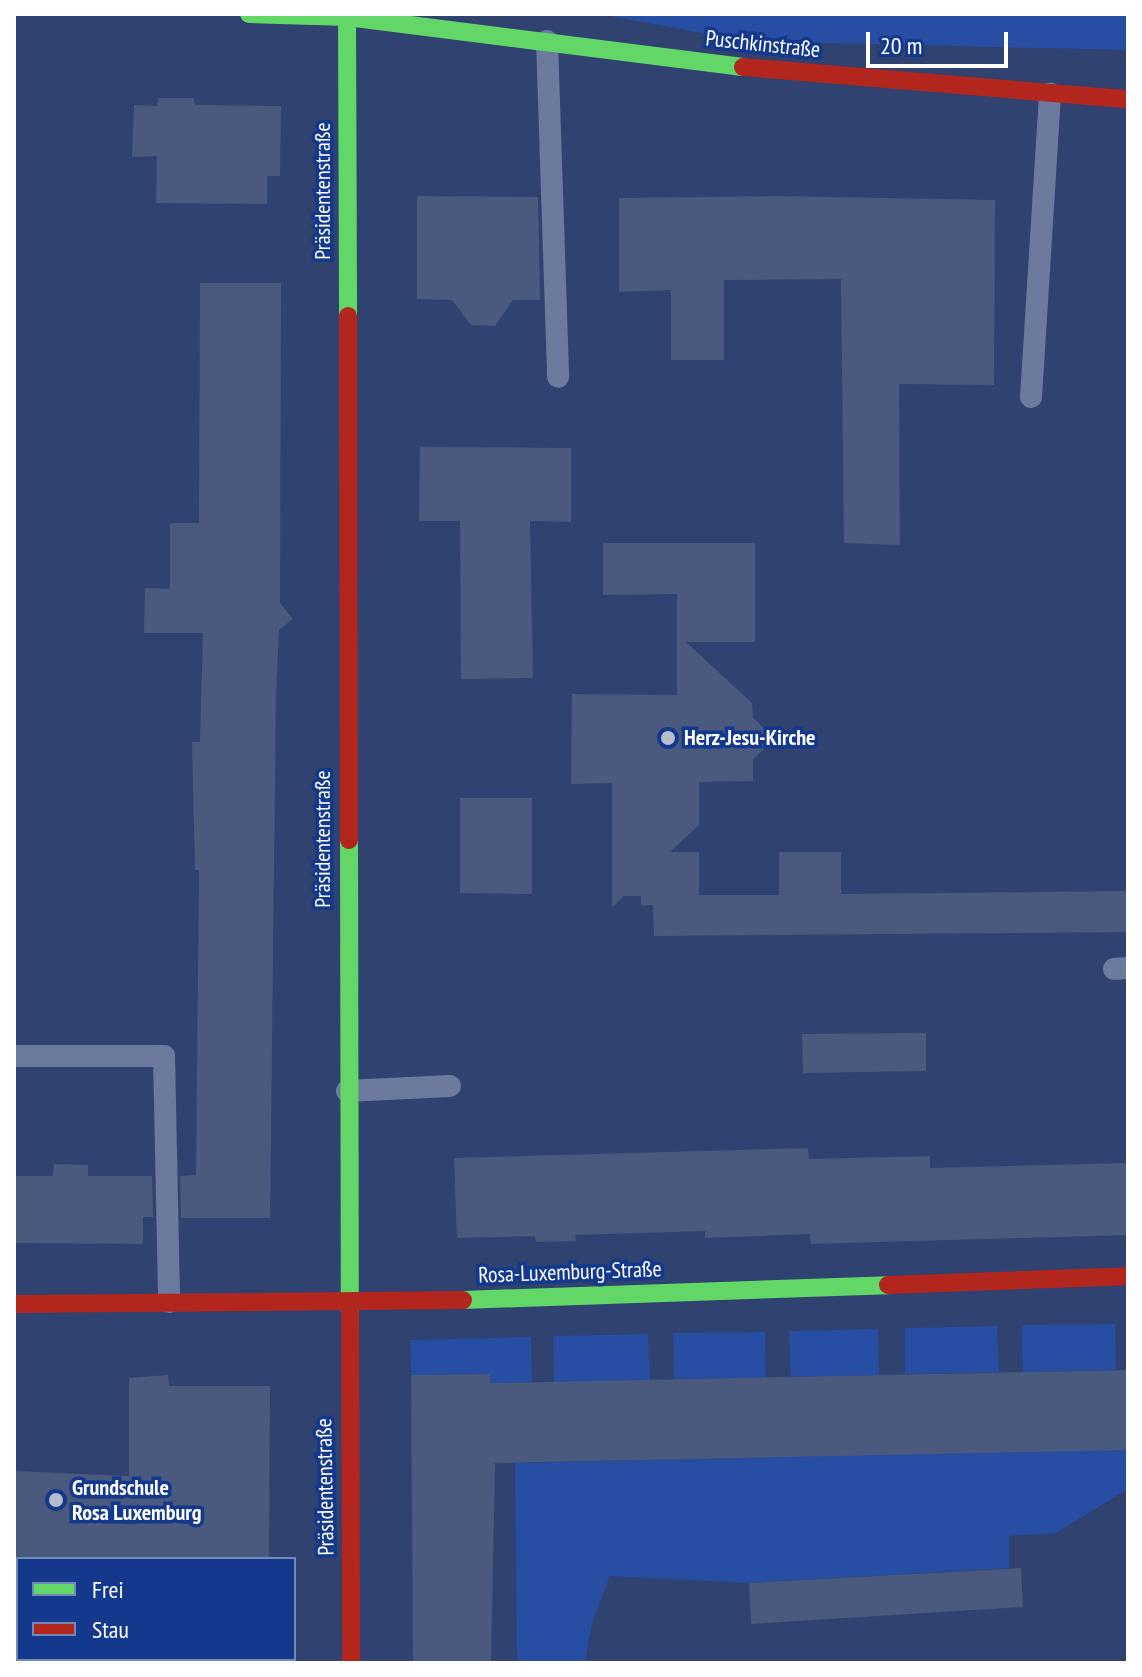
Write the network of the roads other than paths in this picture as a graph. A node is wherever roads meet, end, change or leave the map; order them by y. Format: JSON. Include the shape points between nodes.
{"nodes":[{"id":1,"x":249,"y":14,"type":"edge"},
{"id":2,"x":347,"y":16,"type":"edge"},
{"id":3,"x":547,"y":41,"type":"junction"},
{"id":4,"x":1050,"y":94,"type":"junction"},
{"id":5,"x":1128,"y":99,"type":"edge"},
{"id":6,"x":558,"y":377,"type":"dead end"},
{"id":7,"x":1031,"y":397,"type":"dead end"},
{"id":8,"x":14,"y":1056,"type":"edge"},
{"id":9,"x":450,"y":1086,"type":"dead end"},
{"id":10,"x":347,"y":1091,"type":"junction"},
{"id":11,"x":1128,"y":1276,"type":"edge"},
{"id":12,"x":169,"y":1302,"type":"junction"},
{"id":13,"x":14,"y":1304,"type":"edge"},
{"id":14,"x":347,"y":1304,"type":"junction"},
{"id":15,"x":351,"y":1663,"type":"edge"}],
"edges":[{"from":1,"to":2,"type":"street","name":"Puschkinstraße"},
{"from":2,"to":3,"type":"street","name":"Puschkinstraße"},
{"from":2,"to":10,"type":"street","name":"Präsidentenstraße"},
{"from":3,"to":4,"type":"street","name":"Puschkinstraße","via":[[734,66]]},
{"from":3,"to":6,"type":"lane"},
{"from":4,"to":5,"type":"street","name":"Puschkinstraße"},
{"from":4,"to":7,"type":"lane"},
{"from":8,"to":12,"type":"lane","via":[[164,1056]]},
{"from":9,"to":10,"type":"lane"},
{"from":10,"to":14,"type":"street","name":"Präsidentenstraße"},
{"from":11,"to":14,"type":"street","name":"Rosa-Luxemburg-Straße"},
{"from":12,"to":13,"type":"street","name":"Rosa-Luxemburg-Straße"},
{"from":12,"to":14,"type":"street","name":"Rosa-Luxemburg-Straße"},
{"from":14,"to":15,"type":"street","name":"Präsidentenstraße"}]}
